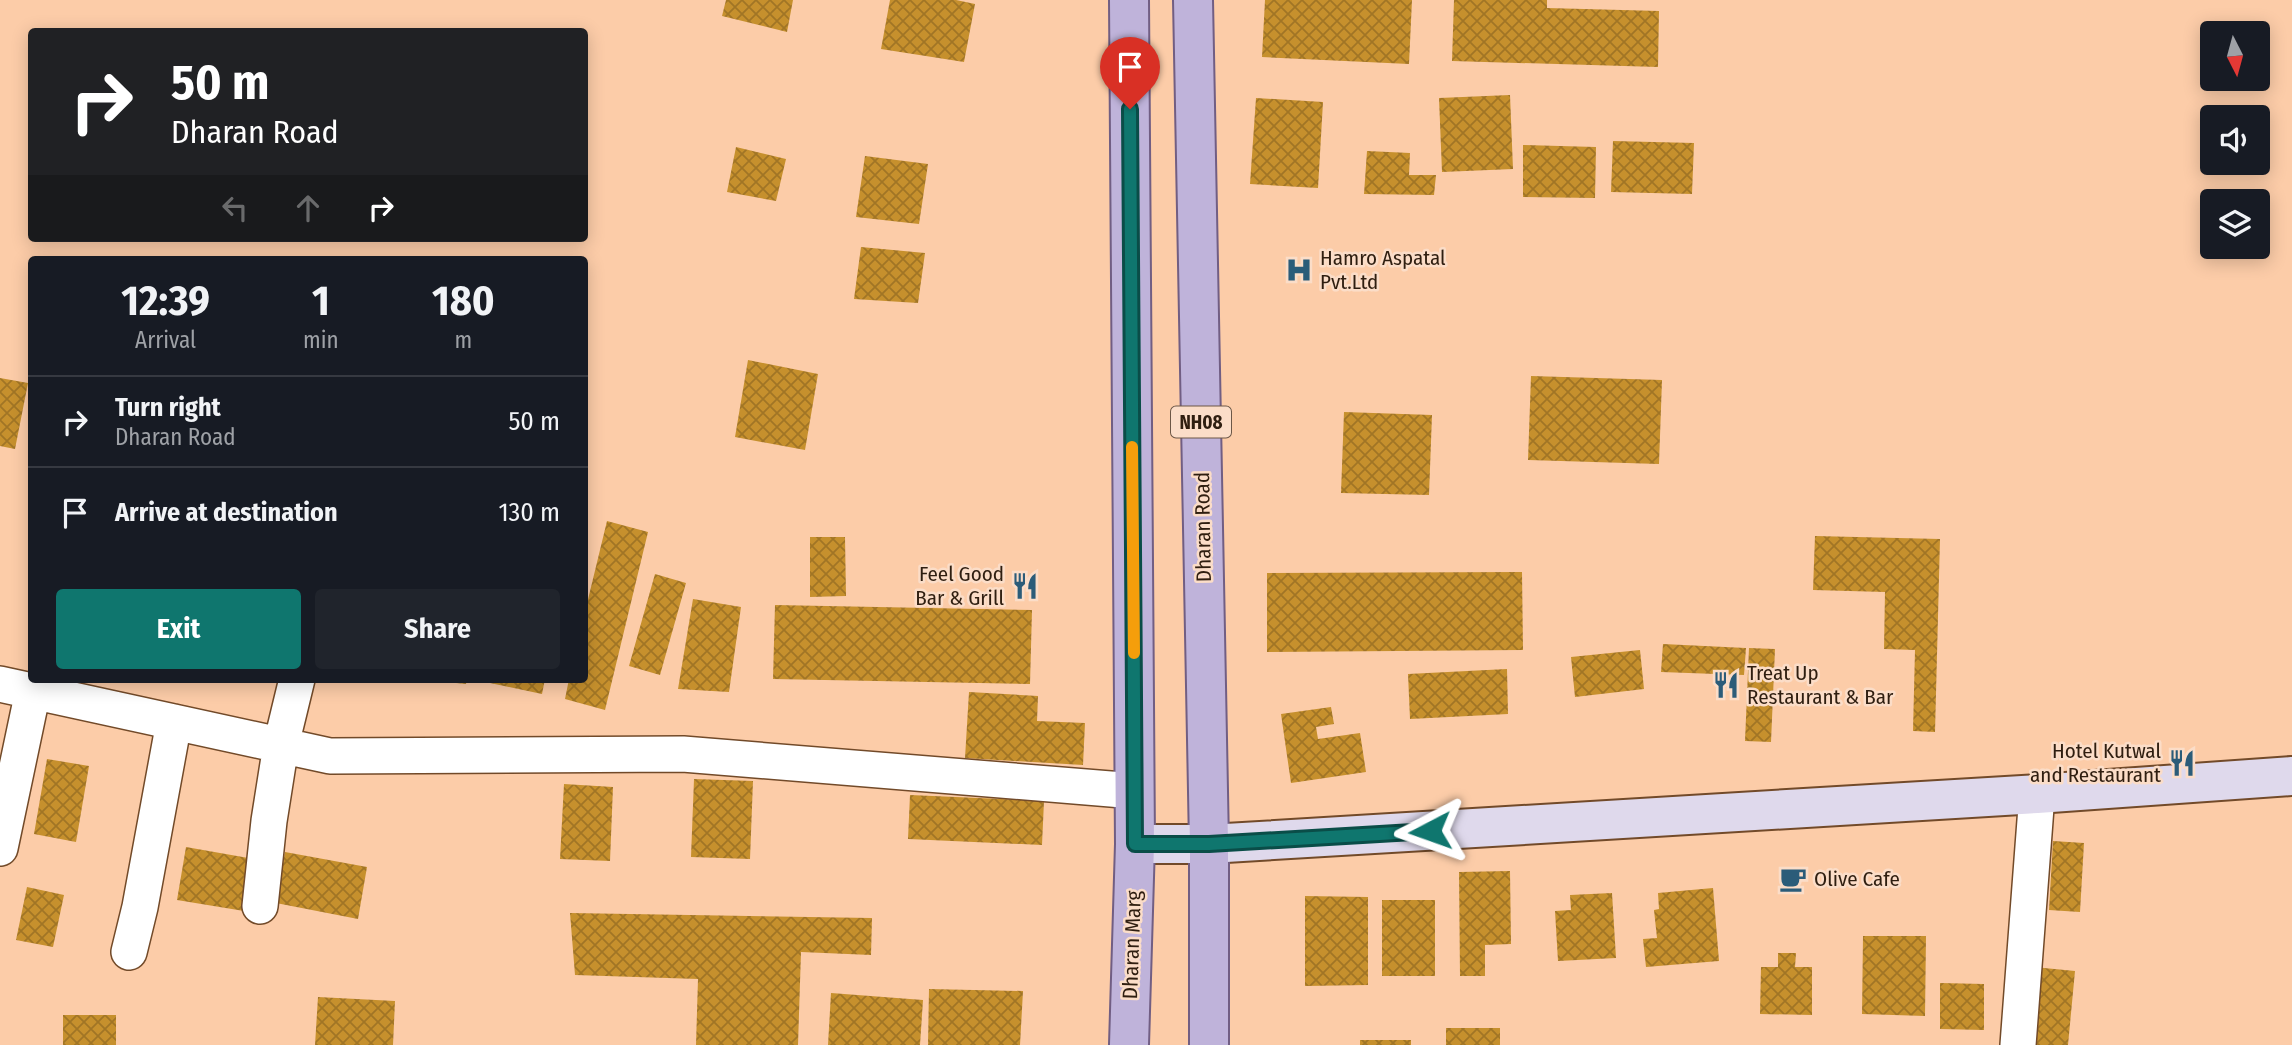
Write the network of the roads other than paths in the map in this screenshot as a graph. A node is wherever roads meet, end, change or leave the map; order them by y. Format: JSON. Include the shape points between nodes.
{"nodes":[{"id":1,"x":1129,"y":0,"type":"edge"},
{"id":2,"x":1193,"y":0,"type":"edge"},
{"id":3,"x":295,"y":683,"type":"edge"},
{"id":4,"x":17,"y":687,"type":"edge"},
{"id":5,"x":174,"y":722,"type":"junction"},
{"id":6,"x":281,"y":745,"type":"junction"},
{"id":7,"x":2292,"y":776,"type":"edge"},
{"id":8,"x":1135,"y":791,"type":"junction"},
{"id":9,"x":2037,"y":794,"type":"junction"},
{"id":10,"x":1135,"y":844,"type":"junction"},
{"id":11,"x":1209,"y":844,"type":"junction"},
{"id":12,"x":0,"y":848,"type":"edge"},
{"id":13,"x":260,"y":906,"type":"dead end"},
{"id":14,"x":129,"y":953,"type":"dead end"},
{"id":15,"x":1129,"y":1045,"type":"edge"},
{"id":16,"x":1209,"y":1045,"type":"edge"},
{"id":17,"x":2018,"y":1045,"type":"edge"}],
"edges":[{"from":1,"to":8,"type":"main road"},
{"from":2,"to":11,"type":"main road","name":"Dharan Road","number":"NH08"},
{"from":3,"to":6,"type":"street"},
{"from":4,"to":5,"type":"street"},
{"from":4,"to":12,"type":"street"},
{"from":5,"to":6,"type":"street"},
{"from":5,"to":14,"type":"street"},
{"from":6,"to":8,"type":"street","via":[[330,756],[683,754]]},
{"from":6,"to":13,"type":"street"},
{"from":7,"to":9,"type":"main road"},
{"from":8,"to":10,"type":"main road"},
{"from":9,"to":11,"type":"main road"},
{"from":9,"to":17,"type":"street"},
{"from":10,"to":11,"type":"main road"},
{"from":10,"to":15,"type":"main road","name":"Dharan Marg"},
{"from":11,"to":16,"type":"main road","number":"NH08"}]}
